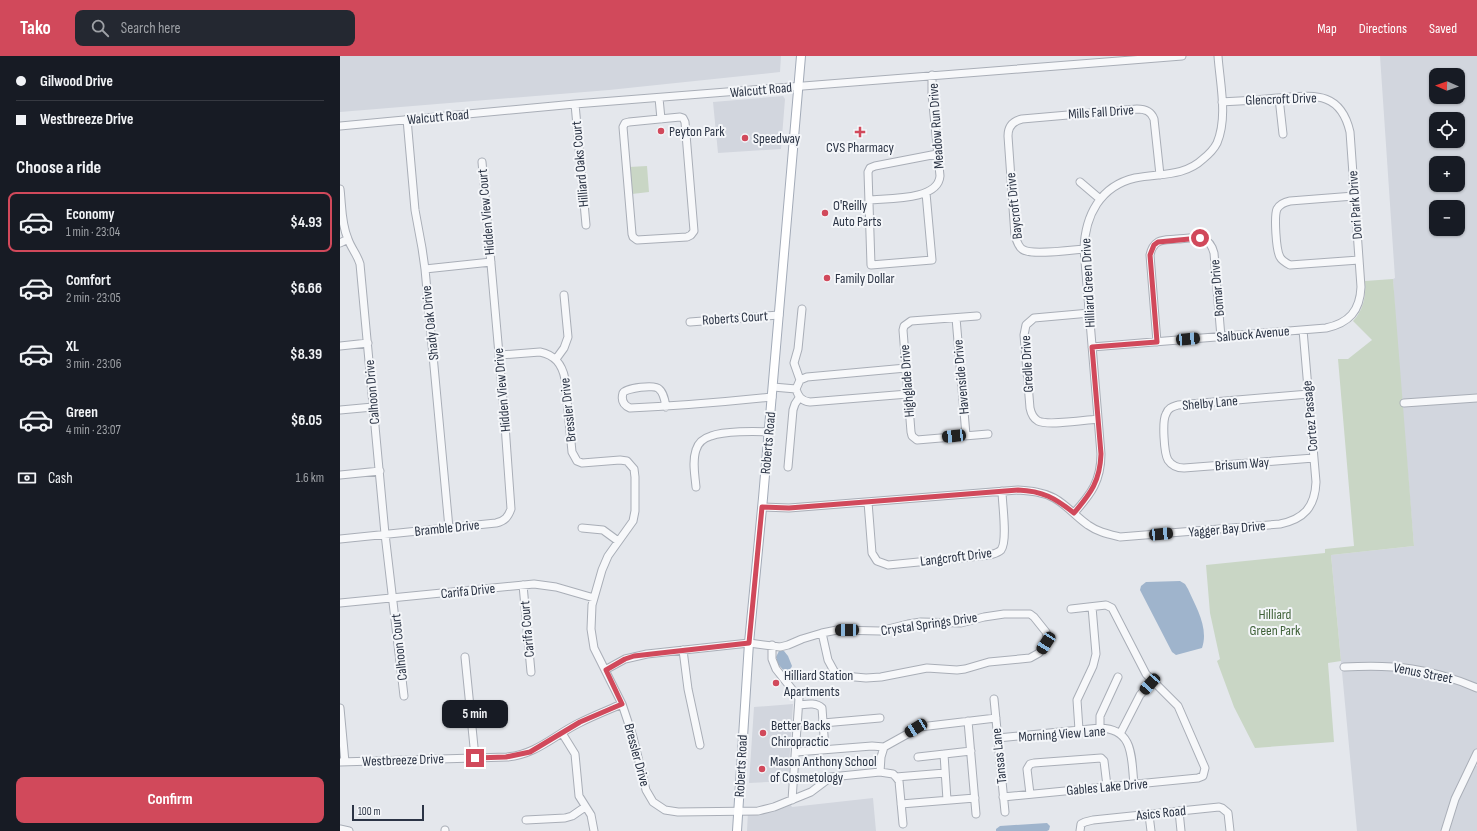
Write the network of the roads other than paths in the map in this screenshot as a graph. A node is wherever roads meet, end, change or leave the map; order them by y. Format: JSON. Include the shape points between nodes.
{"nodes":[{"id":1,"x":801,"y":56,"type":"edge"},
{"id":2,"x":1182,"y":56,"type":"edge"},
{"id":3,"x":1218,"y":56,"type":"edge"},
{"id":4,"x":932,"y":76,"type":"junction"},
{"id":5,"x":798,"y":87,"type":"junction"},
{"id":6,"x":659,"y":98,"type":"junction"},
{"id":7,"x":1279,"y":98,"type":"junction"},
{"id":8,"x":1222,"y":102,"type":"junction"},
{"id":9,"x":575,"y":104,"type":"junction"},
{"id":10,"x":1337,"y":106,"type":"joint"},
{"id":11,"x":661,"y":118,"type":"junction"},
{"id":12,"x":408,"y":119,"type":"junction"},
{"id":13,"x":1012,"y":124,"type":"joint"},
{"id":14,"x":340,"y":126,"type":"edge"},
{"id":15,"x":1283,"y":134,"type":"dead end"},
{"id":16,"x":937,"y":154,"type":"junction"},
{"id":17,"x":482,"y":162,"type":"dead end"},
{"id":18,"x":1160,"y":175,"type":"junction"},
{"id":19,"x":1080,"y":182,"type":"dead end"},
{"id":20,"x":340,"y":189,"type":"edge"},
{"id":21,"x":926,"y":193,"type":"junction"},
{"id":22,"x":1354,"y":196,"type":"junction"},
{"id":23,"x":1100,"y":199,"type":"junction"},
{"id":24,"x":869,"y":200,"type":"junction"},
{"id":25,"x":586,"y":225,"type":"dead end"},
{"id":26,"x":348,"y":239,"type":"junction"},
{"id":27,"x":340,"y":242,"type":"edge"},
{"id":28,"x":1084,"y":249,"type":"junction"},
{"id":29,"x":1359,"y":260,"type":"junction"},
{"id":30,"x":491,"y":262,"type":"junction"},
{"id":31,"x":425,"y":269,"type":"junction"},
{"id":32,"x":564,"y":295,"type":"dead end"},
{"id":33,"x":1358,"y":306,"type":"joint"},
{"id":34,"x":802,"y":309,"type":"dead end"},
{"id":35,"x":1090,"y":313,"type":"junction"},
{"id":36,"x":779,"y":315,"type":"junction"},
{"id":37,"x":977,"y":316,"type":"dead end"},
{"id":38,"x":956,"y":318,"type":"junction"},
{"id":39,"x":690,"y":322,"type":"dead end"},
{"id":40,"x":1303,"y":330,"type":"junction"},
{"id":41,"x":1221,"y":337,"type":"junction"},
{"id":42,"x":1157,"y":342,"type":"junction"},
{"id":43,"x":368,"y":343,"type":"junction"},
{"id":44,"x":340,"y":346,"type":"edge"},
{"id":45,"x":1092,"y":347,"type":"junction"},
{"id":46,"x":500,"y":355,"type":"junction"},
{"id":47,"x":556,"y":359,"type":"junction"},
{"id":48,"x":906,"y":368,"type":"junction"},
{"id":49,"x":800,"y":380,"type":"junction"},
{"id":50,"x":773,"y":387,"type":"junction"},
{"id":51,"x":796,"y":388,"type":"junction"},
{"id":52,"x":908,"y":394,"type":"junction"},
{"id":53,"x":1309,"y":394,"type":"junction"},
{"id":54,"x":772,"y":397,"type":"junction"},
{"id":55,"x":799,"y":398,"type":"junction"},
{"id":56,"x":1477,"y":398,"type":"edge"},
{"id":57,"x":1404,"y":403,"type":"dead end"},
{"id":58,"x":373,"y":407,"type":"junction"},
{"id":59,"x":666,"y":407,"type":"junction"},
{"id":60,"x":340,"y":410,"type":"edge"},
{"id":61,"x":1098,"y":419,"type":"junction"},
{"id":62,"x":769,"y":432,"type":"junction"},
{"id":63,"x":988,"y":434,"type":"dead end"},
{"id":64,"x":966,"y":435,"type":"junction"},
{"id":65,"x":1314,"y":458,"type":"junction"},
{"id":66,"x":1171,"y":463,"type":"joint"},
{"id":67,"x":788,"y":467,"type":"dead end"},
{"id":68,"x":380,"y":471,"type":"junction"},
{"id":69,"x":340,"y":475,"type":"edge"},
{"id":70,"x":696,"y":487,"type":"dead end"},
{"id":71,"x":1002,"y":491,"type":"junction"},
{"id":72,"x":868,"y":502,"type":"junction"},
{"id":73,"x":1312,"y":502,"type":"joint"},
{"id":74,"x":762,"y":507,"type":"junction"},
{"id":75,"x":1074,"y":513,"type":"junction"},
{"id":76,"x":508,"y":518,"type":"joint"},
{"id":77,"x":449,"y":528,"type":"junction"},
{"id":78,"x":582,"y":528,"type":"dead end"},
{"id":79,"x":385,"y":534,"type":"junction"},
{"id":80,"x":340,"y":539,"type":"edge"},
{"id":81,"x":618,"y":541,"type":"junction"},
{"id":82,"x":523,"y":586,"type":"junction"},
{"id":83,"x":393,"y":598,"type":"junction"},
{"id":84,"x":594,"y":598,"type":"junction"},
{"id":85,"x":340,"y":603,"type":"edge"},
{"id":86,"x":1092,"y":606,"type":"junction"},
{"id":87,"x":1071,"y":609,"type":"dead end"},
{"id":88,"x":822,"y":633,"type":"junction"},
{"id":89,"x":749,"y":643,"type":"junction"},
{"id":90,"x":772,"y":645,"type":"junction"},
{"id":91,"x":683,"y":650,"type":"junction"},
{"id":92,"x":465,"y":657,"type":"dead end"},
{"id":93,"x":1344,"y":667,"type":"dead end"},
{"id":94,"x":606,"y":670,"type":"junction"},
{"id":95,"x":531,"y":672,"type":"dead end"},
{"id":96,"x":1118,"y":677,"type":"dead end"},
{"id":97,"x":1153,"y":681,"type":"junction"},
{"id":98,"x":1477,"y":688,"type":"edge"},
{"id":99,"x":404,"y":696,"type":"dead end"},
{"id":100,"x":994,"y":699,"type":"dead end"},
{"id":101,"x":622,"y":704,"type":"junction"},
{"id":102,"x":799,"y":705,"type":"junction"},
{"id":103,"x":340,"y":708,"type":"edge"},
{"id":104,"x":880,"y":718,"type":"dead end"},
{"id":105,"x":996,"y":718,"type":"junction"},
{"id":106,"x":968,"y":721,"type":"junction"},
{"id":107,"x":823,"y":722,"type":"junction"},
{"id":108,"x":1100,"y":728,"type":"junction"},
{"id":109,"x":1079,"y":730,"type":"junction"},
{"id":110,"x":562,"y":733,"type":"junction"},
{"id":111,"x":1120,"y":734,"type":"junction"},
{"id":112,"x":998,"y":738,"type":"junction"},
{"id":113,"x":700,"y":745,"type":"dead end"},
{"id":114,"x":884,"y":747,"type":"junction"},
{"id":115,"x":825,"y":749,"type":"junction"},
{"id":116,"x":971,"y":751,"type":"junction"},
{"id":117,"x":796,"y":752,"type":"junction"},
{"id":118,"x":1477,"y":753,"type":"edge"},
{"id":119,"x":944,"y":754,"type":"junction"},
{"id":120,"x":918,"y":757,"type":"dead end"},
{"id":121,"x":475,"y":758,"type":"junction"},
{"id":122,"x":343,"y":762,"type":"edge"},
{"id":123,"x":880,"y":772,"type":"junction"},
{"id":124,"x":945,"y":773,"type":"junction"},
{"id":125,"x":896,"y":777,"type":"junction"},
{"id":126,"x":1134,"y":784,"type":"junction"},
{"id":127,"x":1107,"y":786,"type":"junction"},
{"id":128,"x":1030,"y":794,"type":"junction"},
{"id":129,"x":1003,"y":796,"type":"junction"},
{"id":130,"x":975,"y":798,"type":"junction"},
{"id":131,"x":792,"y":800,"type":"junction"},
{"id":132,"x":948,"y":800,"type":"junction"},
{"id":133,"x":901,"y":804,"type":"junction"},
{"id":134,"x":585,"y":807,"type":"junction"},
{"id":135,"x":738,"y":811,"type":"junction"},
{"id":136,"x":1179,"y":811,"type":"junction"},
{"id":137,"x":1005,"y":812,"type":"dead end"},
{"id":138,"x":976,"y":814,"type":"dead end"},
{"id":139,"x":1149,"y":814,"type":"junction"},
{"id":140,"x":526,"y":820,"type":"dead end"},
{"id":141,"x":903,"y":824,"type":"dead end"},
{"id":142,"x":340,"y":829,"type":"edge"},
{"id":143,"x":349,"y":831,"type":"edge"},
{"id":144,"x":594,"y":831,"type":"edge"},
{"id":145,"x":737,"y":831,"type":"edge"},
{"id":146,"x":1080,"y":831,"type":"edge"},
{"id":147,"x":1151,"y":831,"type":"edge"},
{"id":148,"x":1181,"y":831,"type":"edge"},
{"id":149,"x":1230,"y":831,"type":"edge"},
{"id":150,"x":1445,"y":831,"type":"edge"}],
"edges":[{"from":1,"to":5,"type":"main road","name":"Roberts Road"},
{"from":2,"to":4,"type":"street","name":"Walcutt Road"},
{"from":3,"to":8,"type":"street","name":"Hilliard Green Drive"},
{"from":4,"to":5,"type":"street","name":"Walcutt Road"},
{"from":4,"to":16,"type":"street","name":"Meadow Run Drive"},
{"from":5,"to":6,"type":"street","name":"Walcutt Road"},
{"from":5,"to":36,"type":"main road","name":"Roberts Road"},
{"from":6,"to":9,"type":"street","name":"Walcutt Road"},
{"from":6,"to":11,"type":"street"},
{"from":7,"to":8,"type":"street","name":"Glencroft Drive"},
{"from":7,"to":10,"type":"street","name":"Glencroft Drive","via":[[1310,95],[1324,98]]},
{"from":7,"to":15,"type":"street"},
{"from":8,"to":18,"type":"street","name":"Hilliard Green Drive","via":[[1221,130],[1208,156],[1198,165],[1185,171]]},
{"from":9,"to":12,"type":"street","name":"Walcutt Road"},
{"from":9,"to":25,"type":"street","name":"Hilliard Oaks Court"},
{"from":10,"to":22,"type":"street","name":"Dori Park Drive","via":[[1346,118],[1350,132]]},
{"from":11,"to":11,"type":"street","via":[[684,119],[694,231],[687,237],[635,239],[632,234],[623,127],[629,122]]},
{"from":12,"to":14,"type":"street","name":"Walcutt Road"},
{"from":12,"to":31,"type":"street","name":"Shady Oak Drive","via":[[415,210]]},
{"from":13,"to":18,"type":"street","name":"Mills Fall Drive","via":[[1022,118],[1146,110],[1154,119]]},
{"from":13,"to":28,"type":"street","name":"Baycroft Drive","via":[[1008,136],[1015,236],[1019,246],[1034,253]]},
{"from":16,"to":21,"type":"street","name":"Meadow Run Drive","via":[[940,176],[937,186]]},
{"from":16,"to":24,"type":"street","via":[[870,168]]},
{"from":17,"to":30,"type":"street","name":"Hidden View Court"},
{"from":18,"to":23,"type":"street","name":"Hilliard Green Drive","via":[[1122,183]]},
{"from":19,"to":23,"type":"street"},
{"from":20,"to":26,"type":"street","name":"Calhoon Drive","via":[[343,222]]},
{"from":21,"to":24,"type":"street"},
{"from":21,"to":24,"type":"street","via":[[932,260],[871,265]]},
{"from":22,"to":29,"type":"street","name":"Dori Park Drive"},
{"from":22,"to":29,"type":"street","via":[[1290,201],[1279,206],[1275,217],[1278,250],[1284,262],[1296,265]]},
{"from":23,"to":28,"type":"street","name":"Hilliard Green Drive","via":[[1087,222]]},
{"from":26,"to":27,"type":"street"},
{"from":26,"to":43,"type":"street","name":"Calhoon Drive","via":[[360,264]]},
{"from":28,"to":35,"type":"street","name":"Hilliard Green Drive"},
{"from":29,"to":33,"type":"street","name":"Dori Park Drive","via":[[1361,287]]},
{"from":30,"to":31,"type":"street"},
{"from":30,"to":46,"type":"street","name":"Hidden View Drive"},
{"from":31,"to":77,"type":"street","name":"Shady Oak Drive"},
{"from":32,"to":47,"type":"street","via":[[568,337]]},
{"from":33,"to":40,"type":"street","name":"Salbuck Avenue","via":[[1352,315],[1340,324]]},
{"from":34,"to":49,"type":"street","via":[[794,363]]},
{"from":35,"to":45,"type":"street","name":"Hilliard Green Drive"},
{"from":35,"to":61,"type":"street","name":"Gredle Drive","via":[[1034,318],[1026,326],[1024,335],[1030,408],[1036,419],[1048,423]]},
{"from":36,"to":39,"type":"street","name":"Roberts Court"},
{"from":36,"to":50,"type":"main road","name":"Roberts Road"},
{"from":37,"to":38,"type":"street"},
{"from":38,"to":48,"type":"street","name":"Highglade Drive","via":[[911,321],[904,326]]},
{"from":38,"to":64,"type":"street","name":"Havenside Drive"},
{"from":40,"to":41,"type":"street","name":"Salbuck Avenue"},
{"from":40,"to":53,"type":"street","name":"Cortez Passage"},
{"from":41,"to":42,"type":"street","name":"Salbuck Avenue"},
{"from":41,"to":42,"type":"street","name":"Bomar Drive","via":[[1212,248],[1207,241],[1196,238],[1165,240],[1158,242],[1150,255]]},
{"from":42,"to":45,"type":"street","name":"Salbuck Avenue"},
{"from":43,"to":44,"type":"street"},
{"from":43,"to":58,"type":"street","name":"Calhoon Drive"},
{"from":45,"to":61,"type":"street","name":"Hilliard Green Drive"},
{"from":46,"to":47,"type":"street","via":[[540,352]]},
{"from":46,"to":76,"type":"street","name":"Hidden View Drive","via":[[511,500]]},
{"from":47,"to":81,"type":"street","name":"Bressler Drive","via":[[563,368],[574,457],[582,463],[627,461],[634,469],[636,489],[633,521]]},
{"from":48,"to":49,"type":"street","via":[[807,377]]},
{"from":48,"to":52,"type":"street","name":"Highglade Drive"},
{"from":49,"to":51,"type":"street"},
{"from":50,"to":51,"type":"street"},
{"from":50,"to":54,"type":"main road","name":"Roberts Road"},
{"from":51,"to":55,"type":"street"},
{"from":52,"to":55,"type":"street","via":[[810,402]]},
{"from":52,"to":64,"type":"street","name":"Highglade Drive","via":[[911,432],[917,440]]},
{"from":53,"to":65,"type":"street","name":"Cortez Passage"},
{"from":53,"to":66,"type":"street","name":"Shelby Lane","via":[[1172,407],[1164,419],[1166,453]]},
{"from":54,"to":59,"type":"street"},
{"from":54,"to":62,"type":"main road","name":"Roberts Road"},
{"from":55,"to":67,"type":"street","via":[[793,410]]},
{"from":56,"to":57,"type":"street"},
{"from":58,"to":60,"type":"street"},
{"from":58,"to":68,"type":"street","name":"Calhoon Drive"},
{"from":59,"to":59,"type":"street","via":[[660,389],[655,386],[626,389],[623,392],[626,407]]},
{"from":61,"to":75,"type":"street","name":"Hilliard Green Drive","via":[[1101,466],[1098,478],[1094,489]]},
{"from":62,"to":70,"type":"street","via":[[718,434],[705,438],[699,444],[694,457]]},
{"from":62,"to":74,"type":"main road","name":"Roberts Road"},
{"from":63,"to":64,"type":"street"},
{"from":65,"to":66,"type":"street","name":"Brisum Way","via":[[1184,468]]},
{"from":65,"to":73,"type":"street","name":"Cortez Passage","via":[[1316,482]]},
{"from":68,"to":69,"type":"street"},
{"from":68,"to":79,"type":"street","name":"Calhoon Drive"},
{"from":71,"to":72,"type":"street","name":"Yagger Bay Drive"},
{"from":71,"to":72,"type":"street","name":"Langcroft Drive","via":[[1004,538],[1003,546],[998,552],[990,555],[888,565],[877,561],[871,549]]},
{"from":71,"to":75,"type":"street","name":"Yagger Bay Drive","via":[[1043,493]]},
{"from":72,"to":74,"type":"street","name":"Yagger Bay Drive","via":[[789,508]]},
{"from":73,"to":75,"type":"street","name":"Yagger Bay Drive","via":[[1300,518],[1291,522],[1131,537],[1098,531]]},
{"from":74,"to":89,"type":"main road","name":"Roberts Road"},
{"from":76,"to":77,"type":"street","name":"Bramble Drive","via":[[496,524]]},
{"from":77,"to":79,"type":"street","name":"Bramble Drive"},
{"from":78,"to":81,"type":"street","via":[[603,530]]},
{"from":79,"to":80,"type":"street","name":"Bramble Drive"},
{"from":79,"to":83,"type":"street","name":"Calhoon Drive"},
{"from":81,"to":84,"type":"street","name":"Bressler Drive","via":[[608,556]]},
{"from":82,"to":83,"type":"street","name":"Carifa Drive"},
{"from":82,"to":84,"type":"street","name":"Carifa Drive","via":[[549,585]]},
{"from":82,"to":95,"type":"street","name":"Carifa Court"},
{"from":83,"to":85,"type":"street","name":"Carifa Drive"},
{"from":83,"to":99,"type":"street","name":"Calhoon Court"},
{"from":84,"to":94,"type":"street","name":"Bressler Drive","via":[[590,617],[592,638],[594,648]]},
{"from":86,"to":87,"type":"street"},
{"from":86,"to":97,"type":"street","via":[[1106,605],[1112,608],[1146,674]]},
{"from":86,"to":109,"type":"street","via":[[1096,654],[1077,700]]},
{"from":88,"to":88,"type":"street","name":"Crystal Springs Drive","via":[[828,660],[834,671],[844,676],[866,678],[927,668],[957,670],[989,662],[1030,658],[1039,653],[1047,637],[1034,617],[1026,613],[988,616],[961,623],[921,622],[880,632],[837,630]]},
{"from":88,"to":90,"type":"street","name":"Crystal Springs Drive","via":[[793,641],[788,645]]},
{"from":89,"to":90,"type":"street","name":"Crystal Springs Drive"},
{"from":89,"to":91,"type":"street","name":"Crystal Springs Drive"},
{"from":89,"to":135,"type":"main road","name":"Roberts Road"},
{"from":90,"to":102,"type":"street","via":[[776,669],[799,695]]},
{"from":91,"to":94,"type":"street","name":"Crystal Springs Drive","via":[[634,656]]},
{"from":91,"to":113,"type":"street"},
{"from":92,"to":121,"type":"street"},
{"from":93,"to":98,"type":"street","name":"Venus Street","via":[[1392,666],[1423,670]]},
{"from":94,"to":101,"type":"street","name":"Bressler Drive"},
{"from":96,"to":108,"type":"street","via":[[1100,716]]},
{"from":97,"to":111,"type":"street","via":[[1140,695]]},
{"from":97,"to":126,"type":"street","name":"Gables Lake Drive","via":[[1178,706],[1205,768],[1203,776],[1198,778]]},
{"from":100,"to":105,"type":"street","name":"Tansas Lane"},
{"from":101,"to":110,"type":"street","name":"Westbreeze Drive","via":[[580,722]]},
{"from":101,"to":135,"type":"street","name":"Bressler Drive","via":[[646,790],[653,802],[665,810],[678,812]]},
{"from":102,"to":107,"type":"street","via":[[817,704],[823,711]]},
{"from":102,"to":117,"type":"street"},
{"from":103,"to":122,"type":"street"},
{"from":104,"to":107,"type":"street"},
{"from":105,"to":106,"type":"street"},
{"from":105,"to":112,"type":"street","name":"Tansas Lane"},
{"from":106,"to":114,"type":"street","via":[[916,728]]},
{"from":106,"to":116,"type":"street"},
{"from":107,"to":115,"type":"street"},
{"from":108,"to":109,"type":"street","name":"Morning View Lane"},
{"from":108,"to":111,"type":"street","name":"Morning View Lane"},
{"from":109,"to":112,"type":"street","name":"Morning View Lane"},
{"from":110,"to":121,"type":"street","name":"Westbreeze Drive","via":[[524,754]]},
{"from":110,"to":134,"type":"street","via":[[575,754],[578,789]]},
{"from":111,"to":126,"type":"street","name":"Morning View Lane","via":[[1130,746]]},
{"from":112,"to":129,"type":"street","name":"Tansas Lane"},
{"from":114,"to":115,"type":"street"},
{"from":114,"to":123,"type":"street"},
{"from":115,"to":117,"type":"street"},
{"from":116,"to":119,"type":"street"},
{"from":116,"to":130,"type":"street"},
{"from":117,"to":131,"type":"street"},
{"from":118,"to":150,"type":"street","via":[[1457,794]]},
{"from":119,"to":120,"type":"street"},
{"from":119,"to":124,"type":"street"},
{"from":121,"to":122,"type":"street","name":"Westbreeze Drive"},
{"from":123,"to":125,"type":"street"},
{"from":123,"to":131,"type":"street","name":"Bressler Drive","via":[[831,776],[811,792]]},
{"from":124,"to":125,"type":"street"},
{"from":124,"to":132,"type":"street"},
{"from":125,"to":133,"type":"street","via":[[899,781]]},
{"from":126,"to":127,"type":"street","name":"Gables Lake Drive"},
{"from":127,"to":128,"type":"street","name":"Gables Lake Drive"},
{"from":127,"to":128,"type":"street","via":[[1102,758],[1034,763],[1030,764],[1028,769]]},
{"from":128,"to":129,"type":"street","name":"Gables Lake Drive"},
{"from":129,"to":137,"type":"street","name":"Tansas Lane"},
{"from":130,"to":132,"type":"street"},
{"from":130,"to":138,"type":"street"},
{"from":131,"to":135,"type":"street","name":"Bressler Drive","via":[[766,810]]},
{"from":132,"to":133,"type":"street"},
{"from":133,"to":141,"type":"street"},
{"from":134,"to":140,"type":"street","via":[[564,818]]},
{"from":134,"to":144,"type":"street","via":[[591,815]]},
{"from":135,"to":145,"type":"main road","name":"Roberts Road"},
{"from":136,"to":139,"type":"street","name":"Asics Road"},
{"from":136,"to":148,"type":"street"},
{"from":136,"to":149,"type":"street","name":"Asics Road","via":[[1222,808],[1228,813]]},
{"from":139,"to":146,"type":"street","name":"Asics Road","via":[[1085,822],[1081,824]]},
{"from":139,"to":147,"type":"street"},
{"from":142,"to":143,"type":"street"}]}
